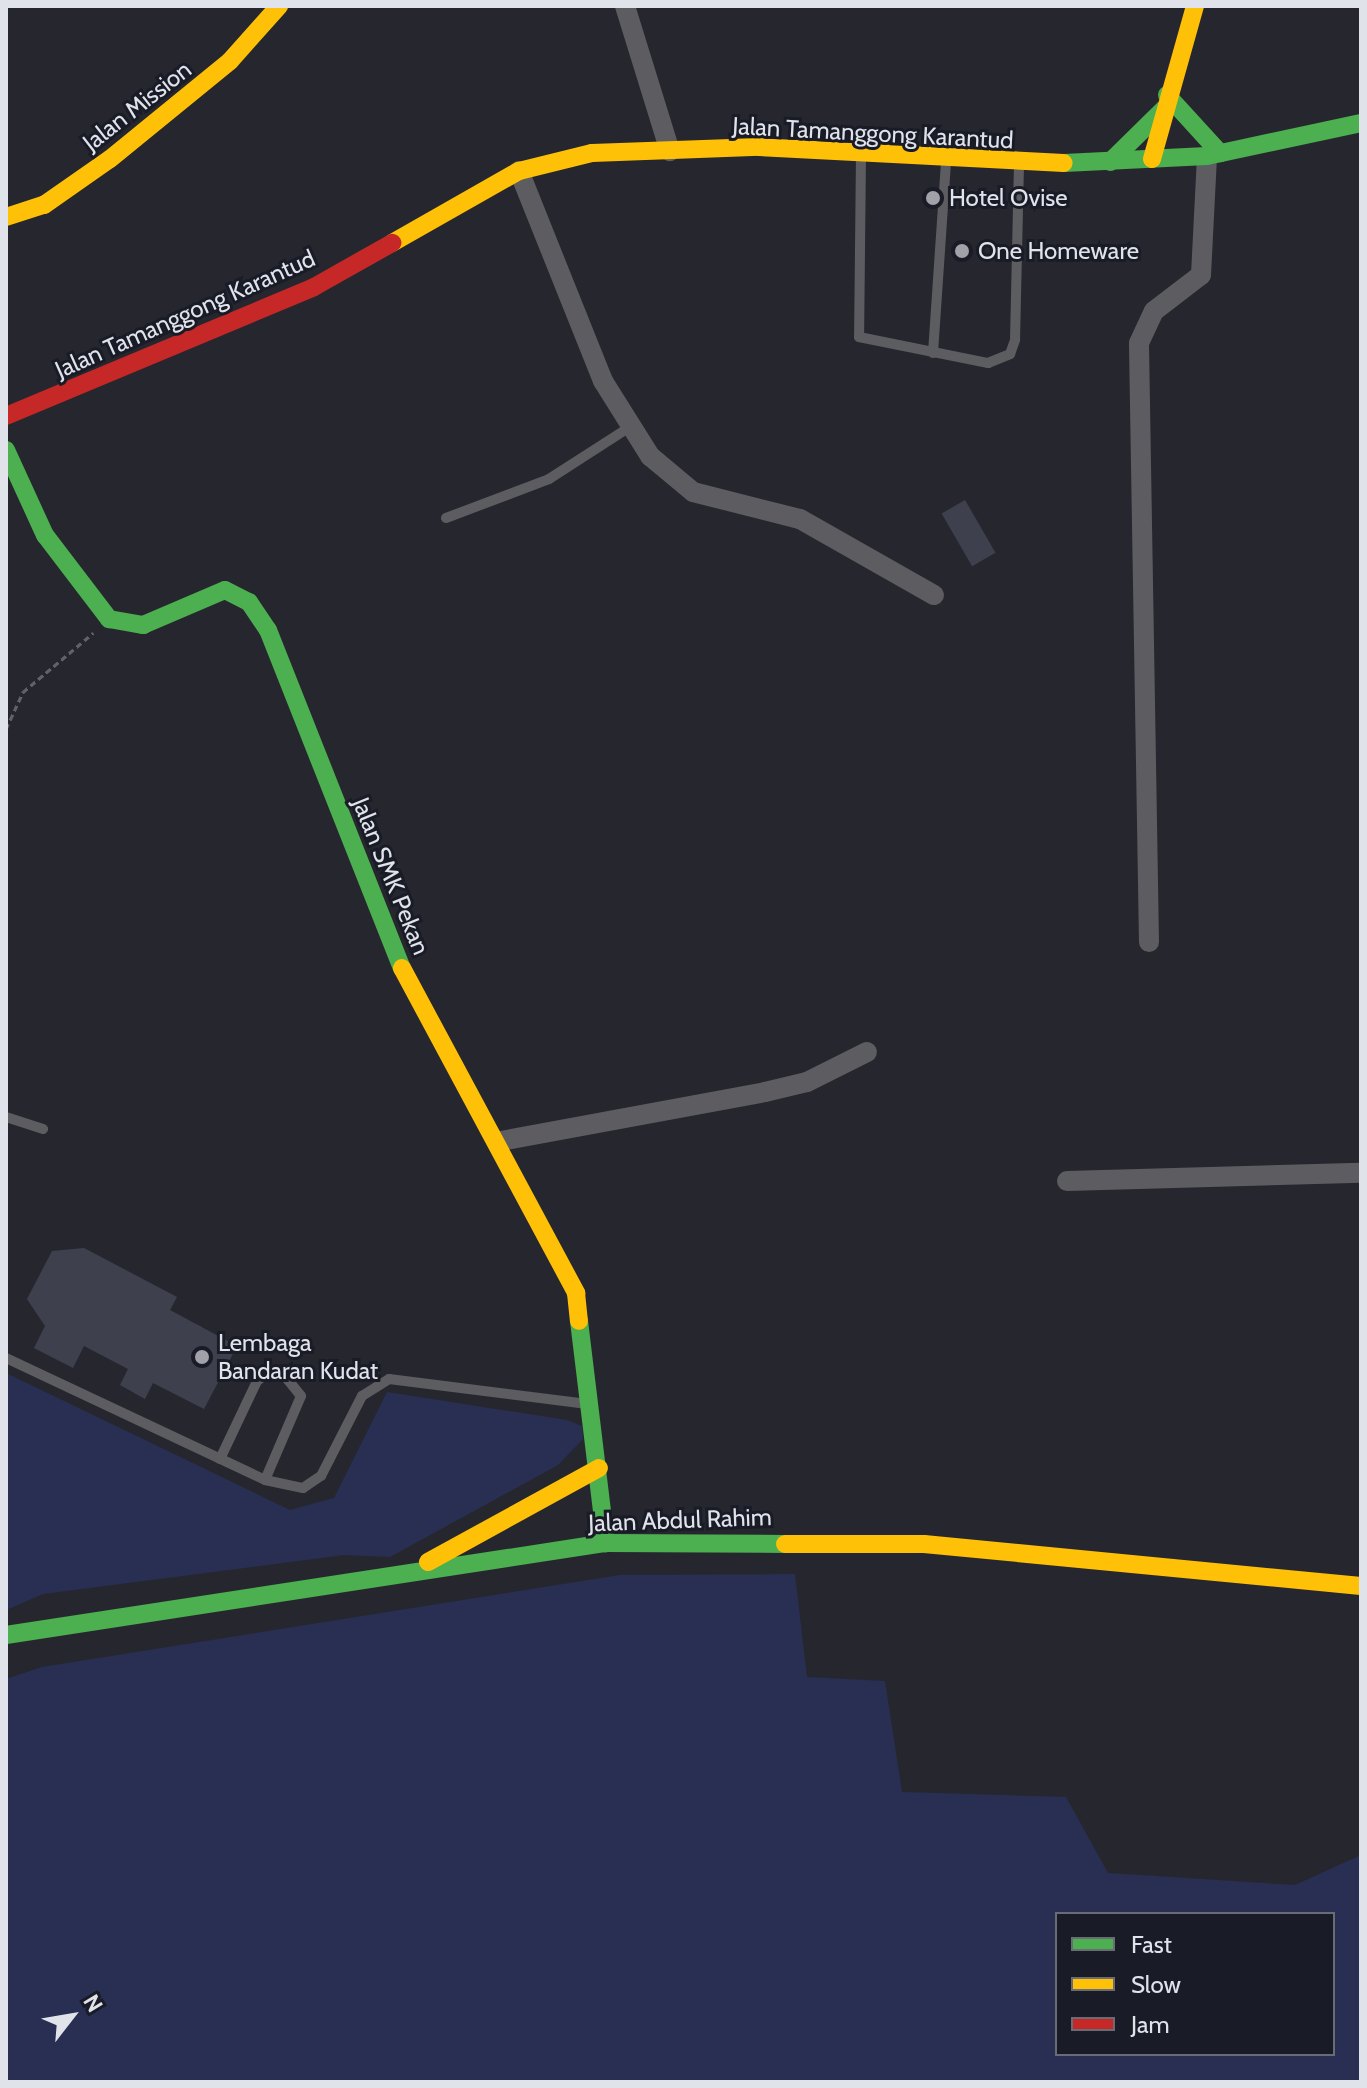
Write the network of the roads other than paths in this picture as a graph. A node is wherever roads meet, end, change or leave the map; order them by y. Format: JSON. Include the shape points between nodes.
{"nodes":[{"id":1,"x":279,"y":6,"type":"edge"},
{"id":2,"x":625,"y":6,"type":"edge"},
{"id":3,"x":1195,"y":6,"type":"edge"},
{"id":4,"x":1166,"y":102,"type":"junction"},
{"id":5,"x":1361,"y":123,"type":"edge"},
{"id":6,"x":670,"y":151,"type":"junction"},
{"id":7,"x":861,"y":152,"type":"junction"},
{"id":8,"x":1214,"y":154,"type":"junction"},
{"id":9,"x":1152,"y":159,"type":"junction"},
{"id":10,"x":946,"y":161,"type":"junction"},
{"id":11,"x":1110,"y":162,"type":"junction"},
{"id":12,"x":1019,"y":165,"type":"junction"},
{"id":13,"x":519,"y":171,"type":"junction"},
{"id":14,"x":6,"y":217,"type":"edge"},
{"id":15,"x":933,"y":353,"type":"junction"},
{"id":16,"x":6,"y":416,"type":"edge"},
{"id":17,"x":628,"y":428,"type":"junction"},
{"id":18,"x":6,"y":450,"type":"edge"},
{"id":19,"x":446,"y":518,"type":"dead end"},
{"id":20,"x":934,"y":595,"type":"dead end"},
{"id":21,"x":1149,"y":942,"type":"dead end"},
{"id":22,"x":867,"y":1052,"type":"dead end"},
{"id":23,"x":6,"y":1117,"type":"edge"},
{"id":24,"x":43,"y":1129,"type":"dead end"},
{"id":25,"x":501,"y":1141,"type":"junction"},
{"id":26,"x":1361,"y":1173,"type":"edge"},
{"id":27,"x":1067,"y":1181,"type":"dead end"},
{"id":28,"x":6,"y":1358,"type":"edge"},
{"id":29,"x":593,"y":1405,"type":"junction"},
{"id":30,"x":220,"y":1459,"type":"junction"},
{"id":31,"x":599,"y":1468,"type":"junction"},
{"id":32,"x":265,"y":1480,"type":"junction"},
{"id":33,"x":606,"y":1543,"type":"junction"},
{"id":34,"x":414,"y":1571,"type":"junction"},
{"id":35,"x":1361,"y":1586,"type":"edge"},
{"id":36,"x":6,"y":1635,"type":"edge"}],
"edges":[{"from":1,"to":14,"type":"main road","name":"Jalan Mission","via":[[202,86],[110,159],[44,205]]},
{"from":2,"to":6,"type":"street"},
{"from":3,"to":4,"type":"main road"},
{"from":4,"to":8,"type":"main road"},
{"from":4,"to":9,"type":"main road"},
{"from":4,"to":11,"type":"main road"},
{"from":5,"to":8,"type":"main road","name":"Jalan Tamanggong Karantud"},
{"from":6,"to":7,"type":"main road","name":"Jalan Tamanggong Karantud"},
{"from":6,"to":13,"type":"main road","name":"Jalan Tamanggong Karantud","via":[[592,153]]},
{"from":7,"to":10,"type":"main road","name":"Jalan Tamanggong Karantud"},
{"from":7,"to":15,"type":"lane","via":[[856,329],[868,343]]},
{"from":8,"to":9,"type":"main road","name":"Jalan Tamanggong Karantud"},
{"from":8,"to":21,"type":"street","via":[[1201,275],[1154,311],[1139,343]]},
{"from":9,"to":11,"type":"main road","name":"Jalan Tamanggong Karantud"},
{"from":10,"to":12,"type":"main road","name":"Jalan Tamanggong Karantud"},
{"from":10,"to":15,"type":"lane"},
{"from":11,"to":12,"type":"main road","name":"Jalan Tamanggong Karantud"},
{"from":12,"to":15,"type":"lane","via":[[1010,354],[988,363]]},
{"from":13,"to":16,"type":"main road","name":"Jalan Tamanggong Karantud","via":[[314,287]]},
{"from":13,"to":17,"type":"street"},
{"from":17,"to":19,"type":"lane","via":[[549,479]]},
{"from":17,"to":20,"type":"street","via":[[693,492],[800,519]]},
{"from":18,"to":25,"type":"main road","name":"Jalan SMK Pekan","via":[[45,535],[109,619],[143,625],[225,590],[249,602],[279,657],[386,937]]},
{"from":22,"to":25,"type":"street","via":[[807,1082]]},
{"from":23,"to":24,"type":"lane"},
{"from":25,"to":29,"type":"main road","name":"Jalan SMK Pekan","via":[[576,1293]]},
{"from":26,"to":27,"type":"street"},
{"from":28,"to":30,"type":"lane"},
{"from":29,"to":31,"type":"main road","name":"Jalan SMK Pekan"},
{"from":29,"to":32,"type":"lane","via":[[389,1379],[362,1396],[316,1483],[303,1488]]},
{"from":30,"to":32,"type":"lane"},
{"from":30,"to":32,"type":"lane","via":[[257,1381],[270,1372],[284,1375],[301,1396]]},
{"from":31,"to":33,"type":"main road","name":"Jalan SMK Pekan"},
{"from":31,"to":34,"type":"main road"},
{"from":33,"to":34,"type":"main road","name":"Jalan Abdul Rahim"},
{"from":33,"to":35,"type":"main road","name":"Jalan Abdul Rahim","via":[[924,1544]]},
{"from":34,"to":36,"type":"main road","name":"Jalan Abdul Rahim"}]}
